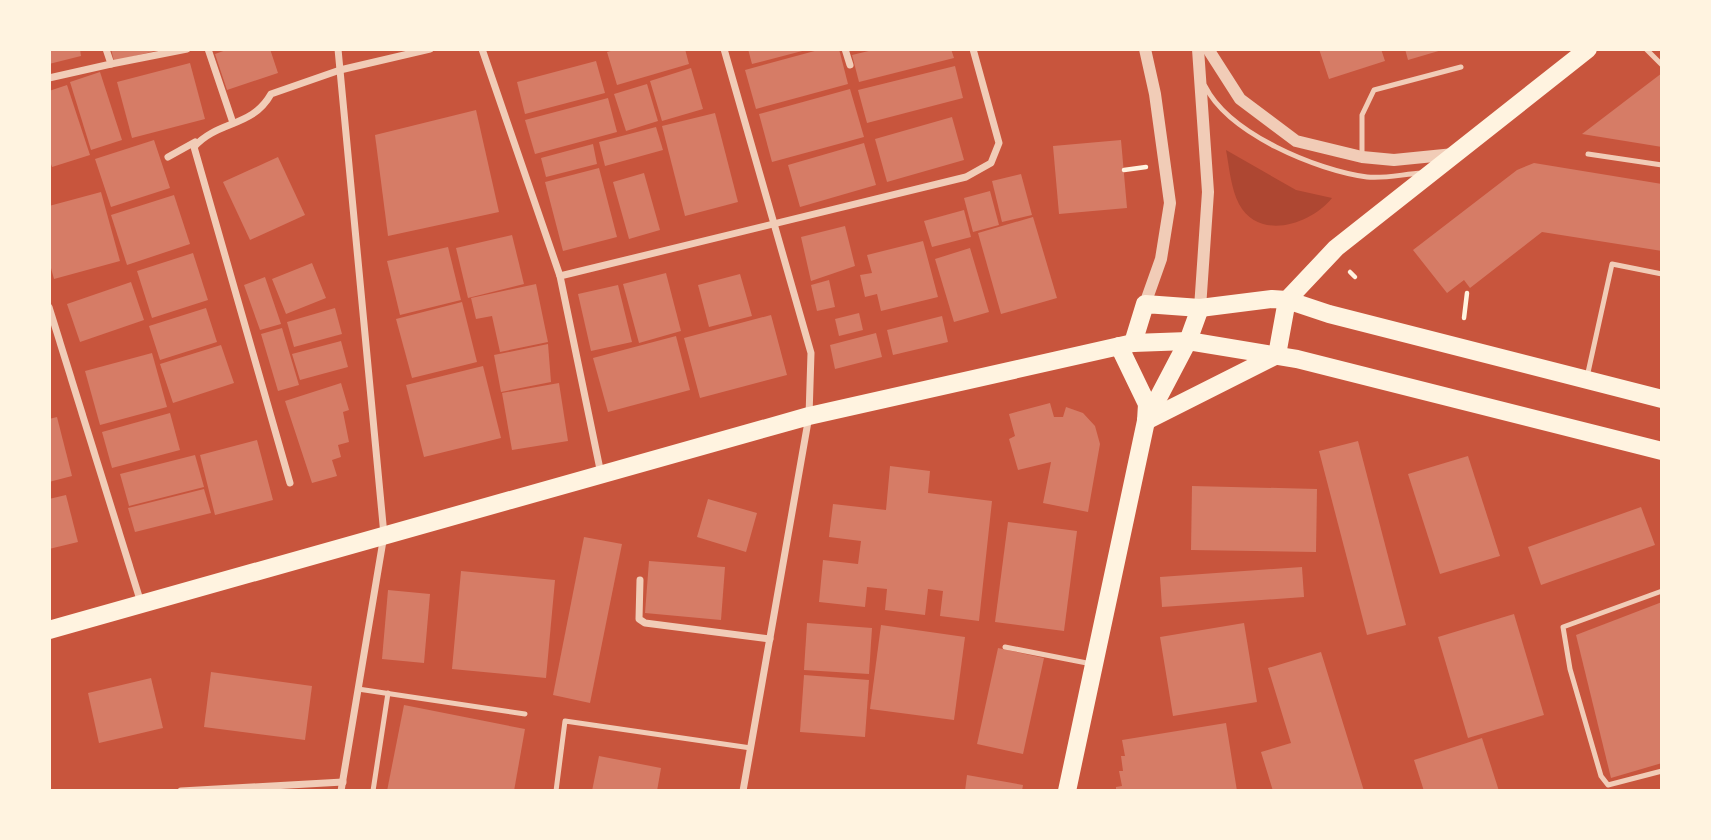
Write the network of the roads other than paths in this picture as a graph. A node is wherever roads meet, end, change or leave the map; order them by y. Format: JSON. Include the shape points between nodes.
{"nodes":[{"id":1,"x":106,"y":49,"type":"edge"},
{"id":2,"x":187,"y":49,"type":"edge"},
{"id":3,"x":208,"y":49,"type":"edge"},
{"id":4,"x":338,"y":49,"type":"edge"},
{"id":5,"x":430,"y":49,"type":"edge"},
{"id":6,"x":482,"y":49,"type":"edge"},
{"id":7,"x":724,"y":49,"type":"edge"},
{"id":8,"x":845,"y":49,"type":"edge"},
{"id":9,"x":973,"y":49,"type":"edge"},
{"id":10,"x":1144,"y":49,"type":"edge"},
{"id":11,"x":1198,"y":49,"type":"edge"},
{"id":12,"x":1208,"y":49,"type":"edge"},
{"id":13,"x":1588,"y":49,"type":"edge"},
{"id":14,"x":1646,"y":49,"type":"edge"},
{"id":15,"x":111,"y":64,"type":"junction"},
{"id":16,"x":850,"y":65,"type":"dead end"},
{"id":17,"x":1662,"y":65,"type":"edge"},
{"id":18,"x":1461,"y":67,"type":"dead end"},
{"id":19,"x":340,"y":70,"type":"junction"},
{"id":20,"x":1199,"y":74,"type":"junction"},
{"id":21,"x":49,"y":78,"type":"edge"},
{"id":22,"x":233,"y":123,"type":"junction"},
{"id":23,"x":202,"y":138,"type":"junction"},
{"id":24,"x":1588,"y":153,"type":"dead end"},
{"id":25,"x":1455,"y":154,"type":"junction"},
{"id":26,"x":168,"y":157,"type":"dead end"},
{"id":27,"x":1363,"y":157,"type":"junction"},
{"id":28,"x":1662,"y":165,"type":"edge"},
{"id":29,"x":1432,"y":172,"type":"junction"},
{"id":30,"x":776,"y":225,"type":"junction"},
{"id":31,"x":1662,"y":274,"type":"edge"},
{"id":32,"x":560,"y":276,"type":"junction"},
{"id":33,"x":1287,"y":300,"type":"junction"},
{"id":34,"x":1145,"y":304,"type":"junction"},
{"id":35,"x":49,"y":307,"type":"edge"},
{"id":36,"x":1200,"y":308,"type":"junction"},
{"id":37,"x":1188,"y":341,"type":"junction"},
{"id":38,"x":1126,"y":344,"type":"junction"},
{"id":39,"x":1277,"y":355,"type":"junction"},
{"id":40,"x":1587,"y":380,"type":"junction"},
{"id":41,"x":1662,"y":399,"type":"edge"},
{"id":42,"x":809,"y":416,"type":"junction"},
{"id":43,"x":1146,"y":421,"type":"junction"},
{"id":44,"x":1662,"y":451,"type":"edge"},
{"id":45,"x":601,"y":475,"type":"junction"},
{"id":46,"x":290,"y":483,"type":"dead end"},
{"id":47,"x":384,"y":536,"type":"junction"},
{"id":48,"x":640,"y":580,"type":"dead end"},
{"id":49,"x":1662,"y":591,"type":"edge"},
{"id":50,"x":142,"y":604,"type":"junction"},
{"id":51,"x":49,"y":630,"type":"edge"},
{"id":52,"x":770,"y":639,"type":"junction"},
{"id":53,"x":1005,"y":647,"type":"dead end"},
{"id":54,"x":1093,"y":664,"type":"junction"},
{"id":55,"x":358,"y":689,"type":"junction"},
{"id":56,"x":388,"y":693,"type":"junction"},
{"id":57,"x":525,"y":714,"type":"dead end"},
{"id":58,"x":751,"y":748,"type":"junction"},
{"id":59,"x":1662,"y":771,"type":"edge"},
{"id":60,"x":342,"y":782,"type":"junction"},
{"id":61,"x":181,"y":791,"type":"edge"},
{"id":62,"x":341,"y":791,"type":"edge"},
{"id":63,"x":373,"y":791,"type":"edge"},
{"id":64,"x":556,"y":791,"type":"edge"},
{"id":65,"x":743,"y":791,"type":"edge"},
{"id":66,"x":1066,"y":791,"type":"edge"}],
"edges":[{"from":1,"to":15,"type":"street"},
{"from":2,"to":15,"type":"street"},
{"from":3,"to":22,"type":"street"},
{"from":4,"to":19,"type":"street"},
{"from":5,"to":19,"type":"street"},
{"from":6,"to":32,"type":"street"},
{"from":7,"to":30,"type":"street"},
{"from":8,"to":16,"type":"street"},
{"from":9,"to":30,"type":"street","via":[[999,143],[991,163],[966,177]]},
{"from":10,"to":34,"type":"street","via":[[1170,203],[1161,259]]},
{"from":11,"to":20,"type":"street"},
{"from":12,"to":27,"type":"street","via":[[1240,99],[1296,141]]},
{"from":13,"to":25,"type":"main road"},
{"from":14,"to":17,"type":"lane"},
{"from":15,"to":21,"type":"street"},
{"from":18,"to":27,"type":"lane","via":[[1374,90],[1362,115]]},
{"from":19,"to":22,"type":"street","via":[[271,94],[261,111]]},
{"from":19,"to":47,"type":"street"},
{"from":20,"to":29,"type":"lane","via":[[1225,112],[1300,158],[1370,177]]},
{"from":20,"to":36,"type":"street","via":[[1208,192]]},
{"from":22,"to":23,"type":"street"},
{"from":23,"to":26,"type":"street"},
{"from":23,"to":46,"type":"street","via":[[194,147]]},
{"from":24,"to":28,"type":"lane"},
{"from":25,"to":27,"type":"street","via":[[1394,160]]},
{"from":25,"to":29,"type":"main road"},
{"from":29,"to":33,"type":"main road","via":[[1336,248]]},
{"from":30,"to":32,"type":"street"},
{"from":30,"to":42,"type":"street","via":[[811,354]]},
{"from":31,"to":40,"type":"lane","via":[[1612,264]]},
{"from":32,"to":45,"type":"street"},
{"from":33,"to":36,"type":"main road"},
{"from":33,"to":39,"type":"main road"},
{"from":33,"to":40,"type":"main road"},
{"from":34,"to":36,"type":"main road"},
{"from":34,"to":38,"type":"main road"},
{"from":35,"to":50,"type":"street"},
{"from":36,"to":37,"type":"main road"},
{"from":37,"to":38,"type":"main road"},
{"from":37,"to":39,"type":"main road"},
{"from":37,"to":43,"type":"main road"},
{"from":38,"to":42,"type":"main road"},
{"from":38,"to":43,"type":"main road","via":[[1147,404]]},
{"from":39,"to":43,"type":"main road"},
{"from":39,"to":44,"type":"main road"},
{"from":40,"to":41,"type":"main road"},
{"from":42,"to":45,"type":"main road"},
{"from":42,"to":52,"type":"street"},
{"from":43,"to":54,"type":"main road"},
{"from":45,"to":47,"type":"main road"},
{"from":47,"to":50,"type":"main road"},
{"from":47,"to":55,"type":"street"},
{"from":48,"to":52,"type":"street","via":[[638,611],[645,623]]},
{"from":49,"to":59,"type":"lane","via":[[1563,627],[1570,669],[1601,776],[1608,785]]},
{"from":50,"to":51,"type":"main road"},
{"from":52,"to":58,"type":"street"},
{"from":53,"to":54,"type":"lane"},
{"from":54,"to":66,"type":"main road"},
{"from":55,"to":56,"type":"lane"},
{"from":55,"to":60,"type":"street"},
{"from":56,"to":57,"type":"lane"},
{"from":56,"to":63,"type":"lane"},
{"from":58,"to":64,"type":"lane","via":[[565,721]]},
{"from":58,"to":65,"type":"street"},
{"from":60,"to":61,"type":"street"},
{"from":60,"to":62,"type":"street"}]}
